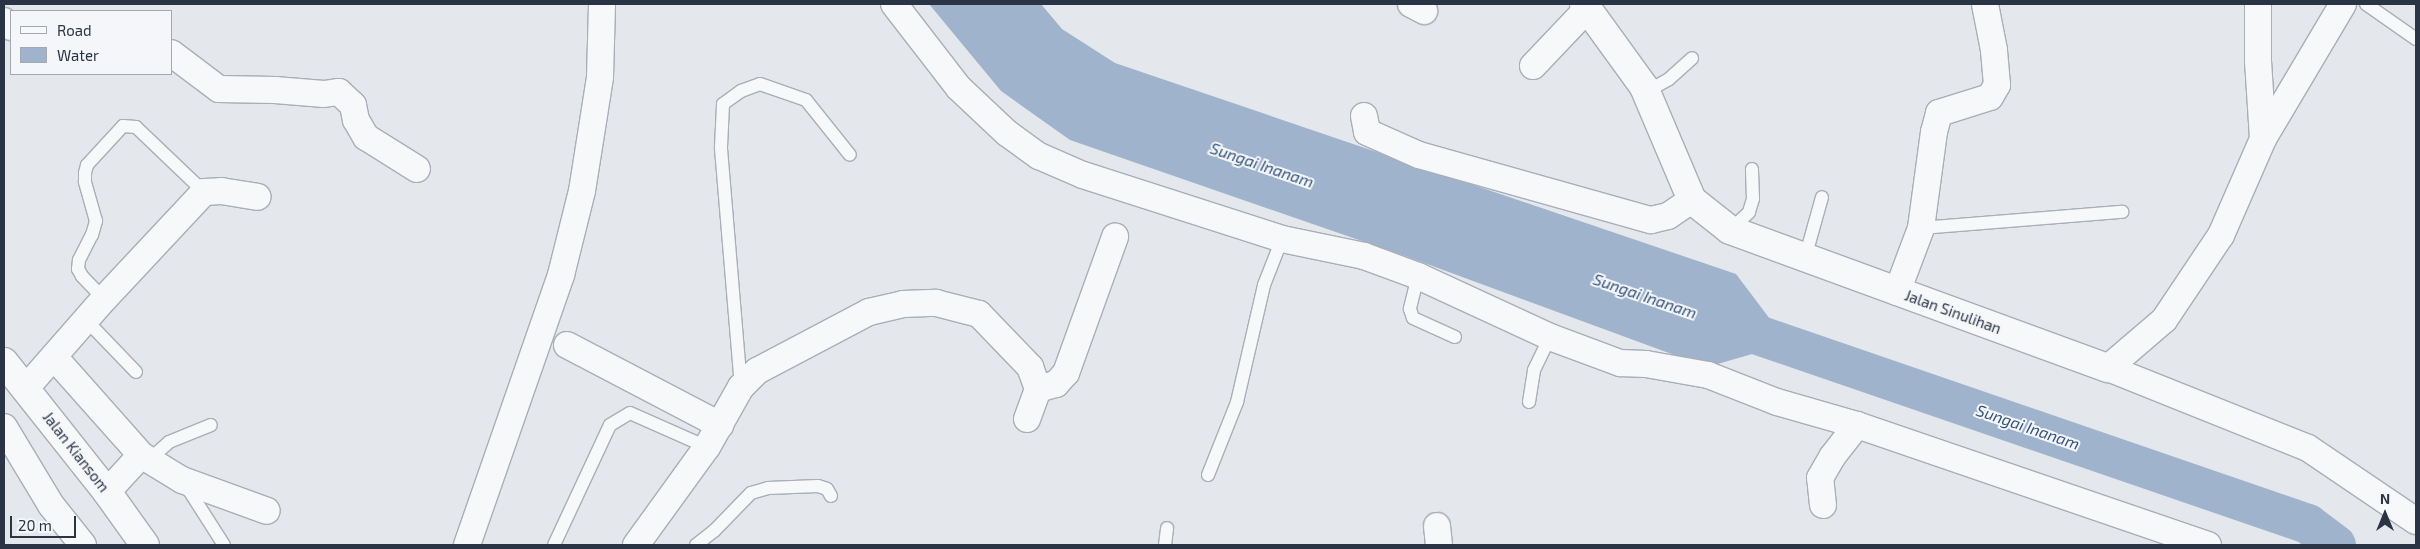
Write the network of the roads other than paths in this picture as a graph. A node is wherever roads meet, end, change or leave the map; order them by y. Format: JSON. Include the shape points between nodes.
{"nodes":[{"id":1,"x":602,"y":4,"type":"edge"},
{"id":2,"x":894,"y":4,"type":"edge"},
{"id":3,"x":1985,"y":4,"type":"edge"},
{"id":4,"x":2258,"y":4,"type":"edge"},
{"id":5,"x":2343,"y":4,"type":"edge"},
{"id":6,"x":2366,"y":4,"type":"edge"},
{"id":7,"x":1586,"y":6,"type":"edge"},
{"id":8,"x":2416,"y":39,"type":"edge"},
{"id":9,"x":172,"y":54,"type":"edge"},
{"id":10,"x":1692,"y":58,"type":"dead end"},
{"id":11,"x":1533,"y":66,"type":"dead end"},
{"id":12,"x":1644,"y":87,"type":"junction"},
{"id":13,"x":1364,"y":116,"type":"dead end"},
{"id":14,"x":2263,"y":139,"type":"junction"},
{"id":15,"x":850,"y":155,"type":"dead end"},
{"id":16,"x":417,"y":169,"type":"dead end"},
{"id":17,"x":1752,"y":169,"type":"dead end"},
{"id":18,"x":204,"y":192,"type":"junction"},
{"id":19,"x":258,"y":197,"type":"dead end"},
{"id":20,"x":1822,"y":197,"type":"dead end"},
{"id":21,"x":1692,"y":200,"type":"junction"},
{"id":22,"x":2122,"y":212,"type":"dead end"},
{"id":23,"x":1920,"y":228,"type":"junction"},
{"id":24,"x":1730,"y":230,"type":"junction"},
{"id":25,"x":1114,"y":237,"type":"dead end"},
{"id":26,"x":1282,"y":239,"type":"junction"},
{"id":27,"x":1805,"y":258,"type":"junction"},
{"id":28,"x":1418,"y":276,"type":"junction"},
{"id":29,"x":1897,"y":292,"type":"junction"},
{"id":30,"x":104,"y":299,"type":"junction"},
{"id":31,"x":86,"y":320,"type":"junction"},
{"id":32,"x":1455,"y":336,"type":"dead end"},
{"id":33,"x":1550,"y":337,"type":"junction"},
{"id":34,"x":567,"y":345,"type":"dead end"},
{"id":35,"x":54,"y":357,"type":"junction"},
{"id":36,"x":4,"y":362,"type":"edge"},
{"id":37,"x":2108,"y":368,"type":"junction"},
{"id":38,"x":136,"y":372,"type":"dead end"},
{"id":39,"x":741,"y":387,"type":"junction"},
{"id":40,"x":26,"y":388,"type":"junction"},
{"id":41,"x":1038,"y":389,"type":"junction"},
{"id":42,"x":1529,"y":402,"type":"dead end"},
{"id":43,"x":1027,"y":419,"type":"dead end"},
{"id":44,"x":211,"y":425,"type":"dead end"},
{"id":45,"x":720,"y":425,"type":"junction"},
{"id":46,"x":1857,"y":425,"type":"junction"},
{"id":47,"x":4,"y":427,"type":"edge"},
{"id":48,"x":706,"y":448,"type":"junction"},
{"id":49,"x":145,"y":457,"type":"junction"},
{"id":50,"x":1208,"y":475,"type":"dead end"},
{"id":51,"x":182,"y":480,"type":"junction"},
{"id":52,"x":107,"y":492,"type":"junction"},
{"id":53,"x":831,"y":496,"type":"dead end"},
{"id":54,"x":1823,"y":505,"type":"dead end"},
{"id":55,"x":267,"y":511,"type":"dead end"},
{"id":56,"x":2416,"y":521,"type":"edge"},
{"id":57,"x":1167,"y":528,"type":"dead end"},
{"id":58,"x":83,"y":545,"type":"edge"},
{"id":59,"x":145,"y":545,"type":"edge"},
{"id":60,"x":224,"y":545,"type":"edge"},
{"id":61,"x":467,"y":545,"type":"edge"},
{"id":62,"x":554,"y":545,"type":"edge"},
{"id":63,"x":636,"y":545,"type":"edge"},
{"id":64,"x":696,"y":545,"type":"edge"},
{"id":65,"x":1165,"y":545,"type":"edge"},
{"id":66,"x":2208,"y":545,"type":"edge"}],
"edges":[{"from":1,"to":61,"type":"street","via":[[600,77],[582,191],[561,275]]},
{"from":2,"to":26,"type":"street","via":[[959,88],[1007,133],[1040,156],[1083,175]]},
{"from":3,"to":23,"type":"street","via":[[1997,85],[1990,97],[1939,114]]},
{"from":4,"to":14,"type":"street"},
{"from":5,"to":14,"type":"street"},
{"from":6,"to":8,"type":"lane"},
{"from":7,"to":11,"type":"street"},
{"from":7,"to":12,"type":"street","name":"Jalan Sinulihan"},
{"from":9,"to":16,"type":"street","via":[[220,89],[339,92],[353,105],[356,120],[366,137]]},
{"from":10,"to":12,"type":"lane","via":[[1669,79],[1653,88]]},
{"from":12,"to":21,"type":"street","name":"Jalan Sinulihan"},
{"from":13,"to":21,"type":"street","via":[[1367,132],[1419,155],[1651,220],[1668,216]]},
{"from":14,"to":37,"type":"street","via":[[2221,235],[2164,320]]},
{"from":15,"to":39,"type":"lane","via":[[806,100],[760,84],[742,91],[724,104],[720,147]]},
{"from":17,"to":24,"type":"lane","via":[[1753,199],[1749,212]]},
{"from":18,"to":19,"type":"street","via":[[221,191]]},
{"from":18,"to":30,"type":"street"},
{"from":18,"to":30,"type":"lane","via":[[136,127],[123,126],[87,164],[85,182],[96,221],[78,269]]},
{"from":20,"to":27,"type":"lane"},
{"from":21,"to":24,"type":"street","name":"Jalan Sinulihan"},
{"from":22,"to":23,"type":"lane"},
{"from":23,"to":29,"type":"street"},
{"from":24,"to":27,"type":"street","name":"Jalan Sinulihan"},
{"from":25,"to":41,"type":"street","via":[[1066,372],[1056,384]]},
{"from":26,"to":28,"type":"street","via":[[1364,256]]},
{"from":26,"to":50,"type":"lane","via":[[1264,285],[1237,402]]},
{"from":27,"to":29,"type":"street","name":"Jalan Sinulihan"},
{"from":28,"to":32,"type":"lane","via":[[1410,309],[1413,318]]},
{"from":28,"to":33,"type":"street"},
{"from":29,"to":37,"type":"street","name":"Jalan Sinulihan"},
{"from":30,"to":31,"type":"street"},
{"from":31,"to":35,"type":"street"},
{"from":31,"to":38,"type":"lane"},
{"from":33,"to":42,"type":"lane","via":[[1534,370]]},
{"from":33,"to":46,"type":"street","via":[[1620,363],[1646,364],[1708,376],[1777,402]]},
{"from":34,"to":45,"type":"street"},
{"from":35,"to":40,"type":"street"},
{"from":35,"to":49,"type":"street"},
{"from":36,"to":40,"type":"street","name":"Jalan Kiansom"},
{"from":37,"to":56,"type":"street","name":"Jalan Sinulihan","via":[[2308,448]]},
{"from":39,"to":41,"type":"street","via":[[757,371],[869,312],[917,302],[936,303],[979,314],[1030,367]]},
{"from":39,"to":45,"type":"street"},
{"from":40,"to":52,"type":"street","name":"Jalan Kiansom"},
{"from":41,"to":43,"type":"street"},
{"from":44,"to":49,"type":"lane","via":[[169,442]]},
{"from":45,"to":48,"type":"street"},
{"from":46,"to":54,"type":"street","via":[[1820,478]]},
{"from":46,"to":66,"type":"street"},
{"from":47,"to":58,"type":"street","via":[[51,505]]},
{"from":48,"to":62,"type":"lane","via":[[630,413],[610,425]]},
{"from":48,"to":63,"type":"street"},
{"from":49,"to":51,"type":"street"},
{"from":49,"to":52,"type":"street"},
{"from":51,"to":55,"type":"street"},
{"from":51,"to":60,"type":"lane"},
{"from":52,"to":59,"type":"street","name":"Jalan Kiansom"},
{"from":53,"to":64,"type":"lane","via":[[827,489],[818,486],[768,488],[751,493]]},
{"from":57,"to":65,"type":"lane"}]}
